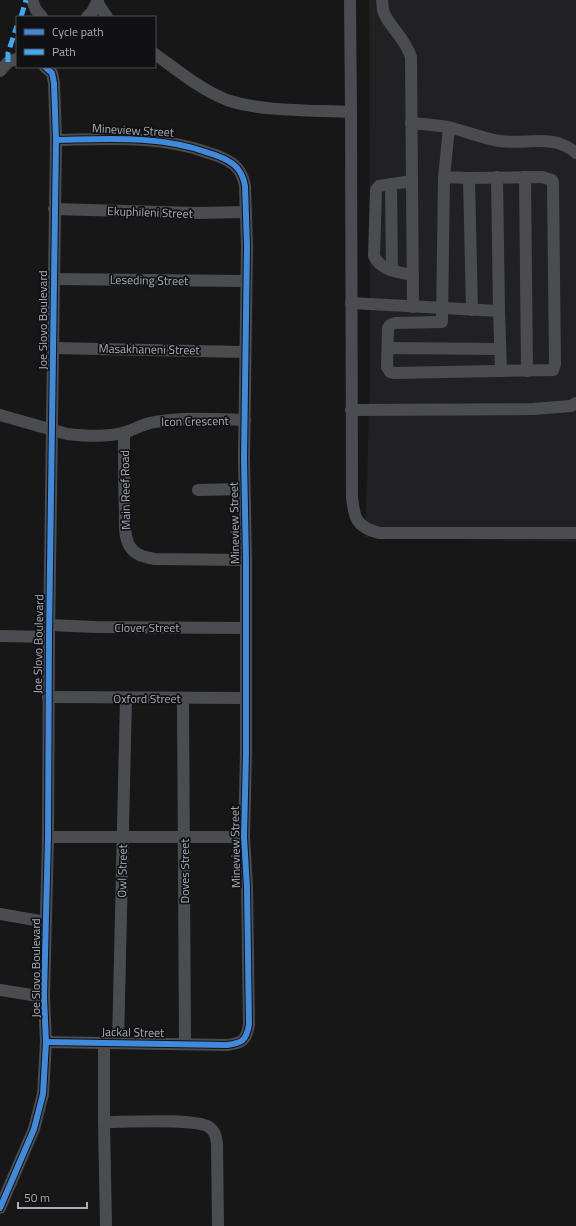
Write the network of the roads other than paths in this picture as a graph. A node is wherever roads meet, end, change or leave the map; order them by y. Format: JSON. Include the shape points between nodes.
{"nodes":[{"id":1,"x":32,"y":0,"type":"edge"},
{"id":2,"x":350,"y":0,"type":"edge"},
{"id":3,"x":382,"y":0,"type":"edge"},
{"id":4,"x":97,"y":1,"type":"edge"},
{"id":5,"x":41,"y":16,"type":"edge"},
{"id":6,"x":88,"y":16,"type":"edge"},
{"id":7,"x":106,"y":16,"type":"edge"},
{"id":8,"x":156,"y":55,"type":"edge"},
{"id":9,"x":16,"y":59,"type":"edge"},
{"id":10,"x":49,"y":70,"type":"edge"},
{"id":11,"x":0,"y":71,"type":"edge"},
{"id":12,"x":352,"y":112,"type":"junction"},
{"id":13,"x":411,"y":123,"type":"junction"},
{"id":14,"x":449,"y":128,"type":"junction"},
{"id":15,"x":56,"y":140,"type":"junction"},
{"id":16,"x":576,"y":153,"type":"edge"},
{"id":17,"x":444,"y":177,"type":"junction"},
{"id":18,"x":497,"y":177,"type":"junction"},
{"id":19,"x":525,"y":177,"type":"junction"},
{"id":20,"x":469,"y":178,"type":"junction"},
{"id":21,"x":412,"y":181,"type":"junction"},
{"id":22,"x":391,"y":184,"type":"junction"},
{"id":23,"x":54,"y":209,"type":"junction"},
{"id":24,"x":246,"y":212,"type":"junction"},
{"id":25,"x":392,"y":270,"type":"junction"},
{"id":26,"x":413,"y":275,"type":"junction"},
{"id":27,"x":53,"y":279,"type":"junction"},
{"id":28,"x":246,"y":281,"type":"junction"},
{"id":29,"x":351,"y":302,"type":"junction"},
{"id":30,"x":413,"y":307,"type":"junction"},
{"id":31,"x":442,"y":308,"type":"junction"},
{"id":32,"x":472,"y":310,"type":"junction"},
{"id":33,"x":499,"y":311,"type":"junction"},
{"id":34,"x":52,"y":348,"type":"junction"},
{"id":35,"x":388,"y":348,"type":"junction"},
{"id":36,"x":500,"y":349,"type":"junction"},
{"id":37,"x":245,"y":352,"type":"junction"},
{"id":38,"x":501,"y":371,"type":"junction"},
{"id":39,"x":526,"y":371,"type":"junction"},
{"id":40,"x":576,"y":403,"type":"edge"},
{"id":41,"x":351,"y":410,"type":"junction"},
{"id":42,"x":0,"y":415,"type":"edge"},
{"id":43,"x":245,"y":420,"type":"junction"},
{"id":44,"x":52,"y":429,"type":"junction"},
{"id":45,"x":124,"y":433,"type":"junction"},
{"id":46,"x":244,"y":489,"type":"junction"},
{"id":47,"x":198,"y":490,"type":"dead end"},
{"id":48,"x":576,"y":533,"type":"edge"},
{"id":49,"x":246,"y":560,"type":"junction"},
{"id":50,"x":246,"y":628,"type":"junction"},
{"id":51,"x":49,"y":631,"type":"junction"},
{"id":52,"x":0,"y":636,"type":"edge"},
{"id":53,"x":48,"y":697,"type":"junction"},
{"id":54,"x":126,"y":698,"type":"junction"},
{"id":55,"x":183,"y":698,"type":"junction"},
{"id":56,"x":246,"y":698,"type":"junction"},
{"id":57,"x":48,"y":837,"type":"junction"},
{"id":58,"x":123,"y":837,"type":"junction"},
{"id":59,"x":184,"y":837,"type":"junction"},
{"id":60,"x":244,"y":837,"type":"junction"},
{"id":61,"x":0,"y":914,"type":"edge"},
{"id":62,"x":46,"y":922,"type":"junction"},
{"id":63,"x":0,"y":990,"type":"edge"},
{"id":64,"x":44,"y":997,"type":"junction"},
{"id":65,"x":46,"y":1042,"type":"junction"},
{"id":66,"x":104,"y":1043,"type":"junction"},
{"id":67,"x":118,"y":1043,"type":"junction"},
{"id":68,"x":185,"y":1044,"type":"junction"},
{"id":69,"x":218,"y":1044,"type":"joint"},
{"id":70,"x":104,"y":1122,"type":"junction"},
{"id":71,"x":0,"y":1208,"type":"edge"},
{"id":72,"x":106,"y":1226,"type":"edge"},
{"id":73,"x":218,"y":1226,"type":"edge"}],
"edges":[{"from":1,"to":5,"type":"street"},
{"from":2,"to":12,"type":"street"},
{"from":3,"to":13,"type":"street","via":[[387,19],[402,38],[411,57]]},
{"from":4,"to":6,"type":"street"},
{"from":4,"to":7,"type":"street"},
{"from":8,"to":12,"type":"street","via":[[226,100],[272,108]]},
{"from":9,"to":11,"type":"street","via":[[8,62]]},
{"from":10,"to":15,"type":"street","name":"Joe Slovo Boulevard","via":[[55,93]]},
{"from":12,"to":29,"type":"street"},
{"from":13,"to":14,"type":"street"},
{"from":13,"to":21,"type":"street"},
{"from":14,"to":16,"type":"street","via":[[500,141],[552,142],[569,147]]},
{"from":14,"to":17,"type":"street"},
{"from":15,"to":23,"type":"street","name":"Joe Slovo Boulevard"},
{"from":15,"to":24,"type":"street","name":"Mineview Street","via":[[157,140],[179,143],[217,155],[233,164],[243,178]]},
{"from":17,"to":20,"type":"street"},
{"from":17,"to":31,"type":"street"},
{"from":18,"to":19,"type":"street"},
{"from":18,"to":20,"type":"street"},
{"from":18,"to":33,"type":"street"},
{"from":19,"to":39,"type":"street"},
{"from":19,"to":39,"type":"street","via":[[546,177],[553,183],[555,364],[552,370]]},
{"from":20,"to":32,"type":"street"},
{"from":21,"to":22,"type":"street"},
{"from":21,"to":26,"type":"street"},
{"from":22,"to":25,"type":"street"},
{"from":22,"to":25,"type":"street","via":[[378,186],[375,191],[374,256],[380,265]]},
{"from":23,"to":24,"type":"street","name":"Ekuphileni Street"},
{"from":23,"to":27,"type":"street","name":"Joe Slovo Boulevard"},
{"from":24,"to":28,"type":"street","name":"Mineview Street"},
{"from":25,"to":26,"type":"street"},
{"from":26,"to":30,"type":"street"},
{"from":27,"to":28,"type":"street","name":"Leseding Street"},
{"from":27,"to":34,"type":"street","name":"Joe Slovo Boulevard"},
{"from":28,"to":37,"type":"street","name":"Mineview Street"},
{"from":29,"to":30,"type":"street"},
{"from":29,"to":41,"type":"street"},
{"from":30,"to":31,"type":"street"},
{"from":31,"to":32,"type":"street"},
{"from":31,"to":35,"type":"street","via":[[441,323],[390,325]]},
{"from":32,"to":33,"type":"street"},
{"from":33,"to":36,"type":"street"},
{"from":34,"to":37,"type":"street","name":"Masakhaneni Street"},
{"from":34,"to":44,"type":"street","name":"Joe Slovo Boulevard"},
{"from":35,"to":36,"type":"street"},
{"from":35,"to":38,"type":"street","via":[[388,367],[390,372],[394,373]]},
{"from":36,"to":38,"type":"street"},
{"from":37,"to":43,"type":"street","name":"Mineview Street"},
{"from":38,"to":39,"type":"street"},
{"from":40,"to":41,"type":"street","via":[[571,406],[533,409]]},
{"from":41,"to":48,"type":"street","via":[[353,510],[355,518],[368,529],[380,533]]},
{"from":42,"to":44,"type":"street","name":"Icon Crescent"},
{"from":43,"to":45,"type":"street","name":"Icon Crescent","via":[[153,422]]},
{"from":43,"to":46,"type":"street","name":"Mineview Street"},
{"from":44,"to":45,"type":"street","name":"Icon Crescent","via":[[76,435]]},
{"from":44,"to":51,"type":"street","name":"Joe Slovo Boulevard"},
{"from":45,"to":49,"type":"street","name":"Main Reef Road","via":[[125,528],[127,541],[133,551],[146,558]]},
{"from":46,"to":47,"type":"street"},
{"from":46,"to":49,"type":"street","name":"Mineview Street"},
{"from":49,"to":50,"type":"street","name":"Mineview Street"},
{"from":50,"to":51,"type":"street","name":"Clover Street","via":[[96,627]]},
{"from":50,"to":56,"type":"street","name":"Mineview Street"},
{"from":51,"to":52,"type":"street","name":"Clover Street"},
{"from":51,"to":53,"type":"street","name":"Joe Slovo Boulevard"},
{"from":53,"to":54,"type":"street","name":"Oxford Street"},
{"from":53,"to":57,"type":"street","name":"Joe Slovo Boulevard"},
{"from":54,"to":55,"type":"street","name":"Oxford Street"},
{"from":54,"to":58,"type":"street","name":"Owl Street"},
{"from":55,"to":56,"type":"street","name":"Oxford Street"},
{"from":55,"to":59,"type":"street","name":"Doves Street"},
{"from":56,"to":60,"type":"street","name":"Mineview Street"},
{"from":57,"to":58,"type":"street"},
{"from":57,"to":62,"type":"street","name":"Joe Slovo Boulevard"},
{"from":58,"to":59,"type":"street"},
{"from":58,"to":67,"type":"street","name":"Owl Street"},
{"from":59,"to":60,"type":"street"},
{"from":59,"to":68,"type":"street","name":"Doves Street"},
{"from":60,"to":69,"type":"street","name":"Mineview Street","via":[[248,1025],[243,1041],[236,1044]]},
{"from":61,"to":62,"type":"street"},
{"from":62,"to":64,"type":"street","name":"Joe Slovo Boulevard"},
{"from":63,"to":64,"type":"street"},
{"from":64,"to":65,"type":"street","name":"Joe Slovo Boulevard"},
{"from":65,"to":66,"type":"street","name":"Jackal Street"},
{"from":65,"to":71,"type":"street","name":"Joe Slovo Boulevard","via":[[43,1094],[38,1114]]},
{"from":66,"to":67,"type":"street","name":"Jackal Street"},
{"from":66,"to":70,"type":"street"},
{"from":67,"to":68,"type":"street","name":"Jackal Street"},
{"from":68,"to":69,"type":"street","name":"Jackal Street"},
{"from":70,"to":72,"type":"street"},
{"from":70,"to":73,"type":"street","via":[[188,1122],[211,1128],[217,1143]]}]}
